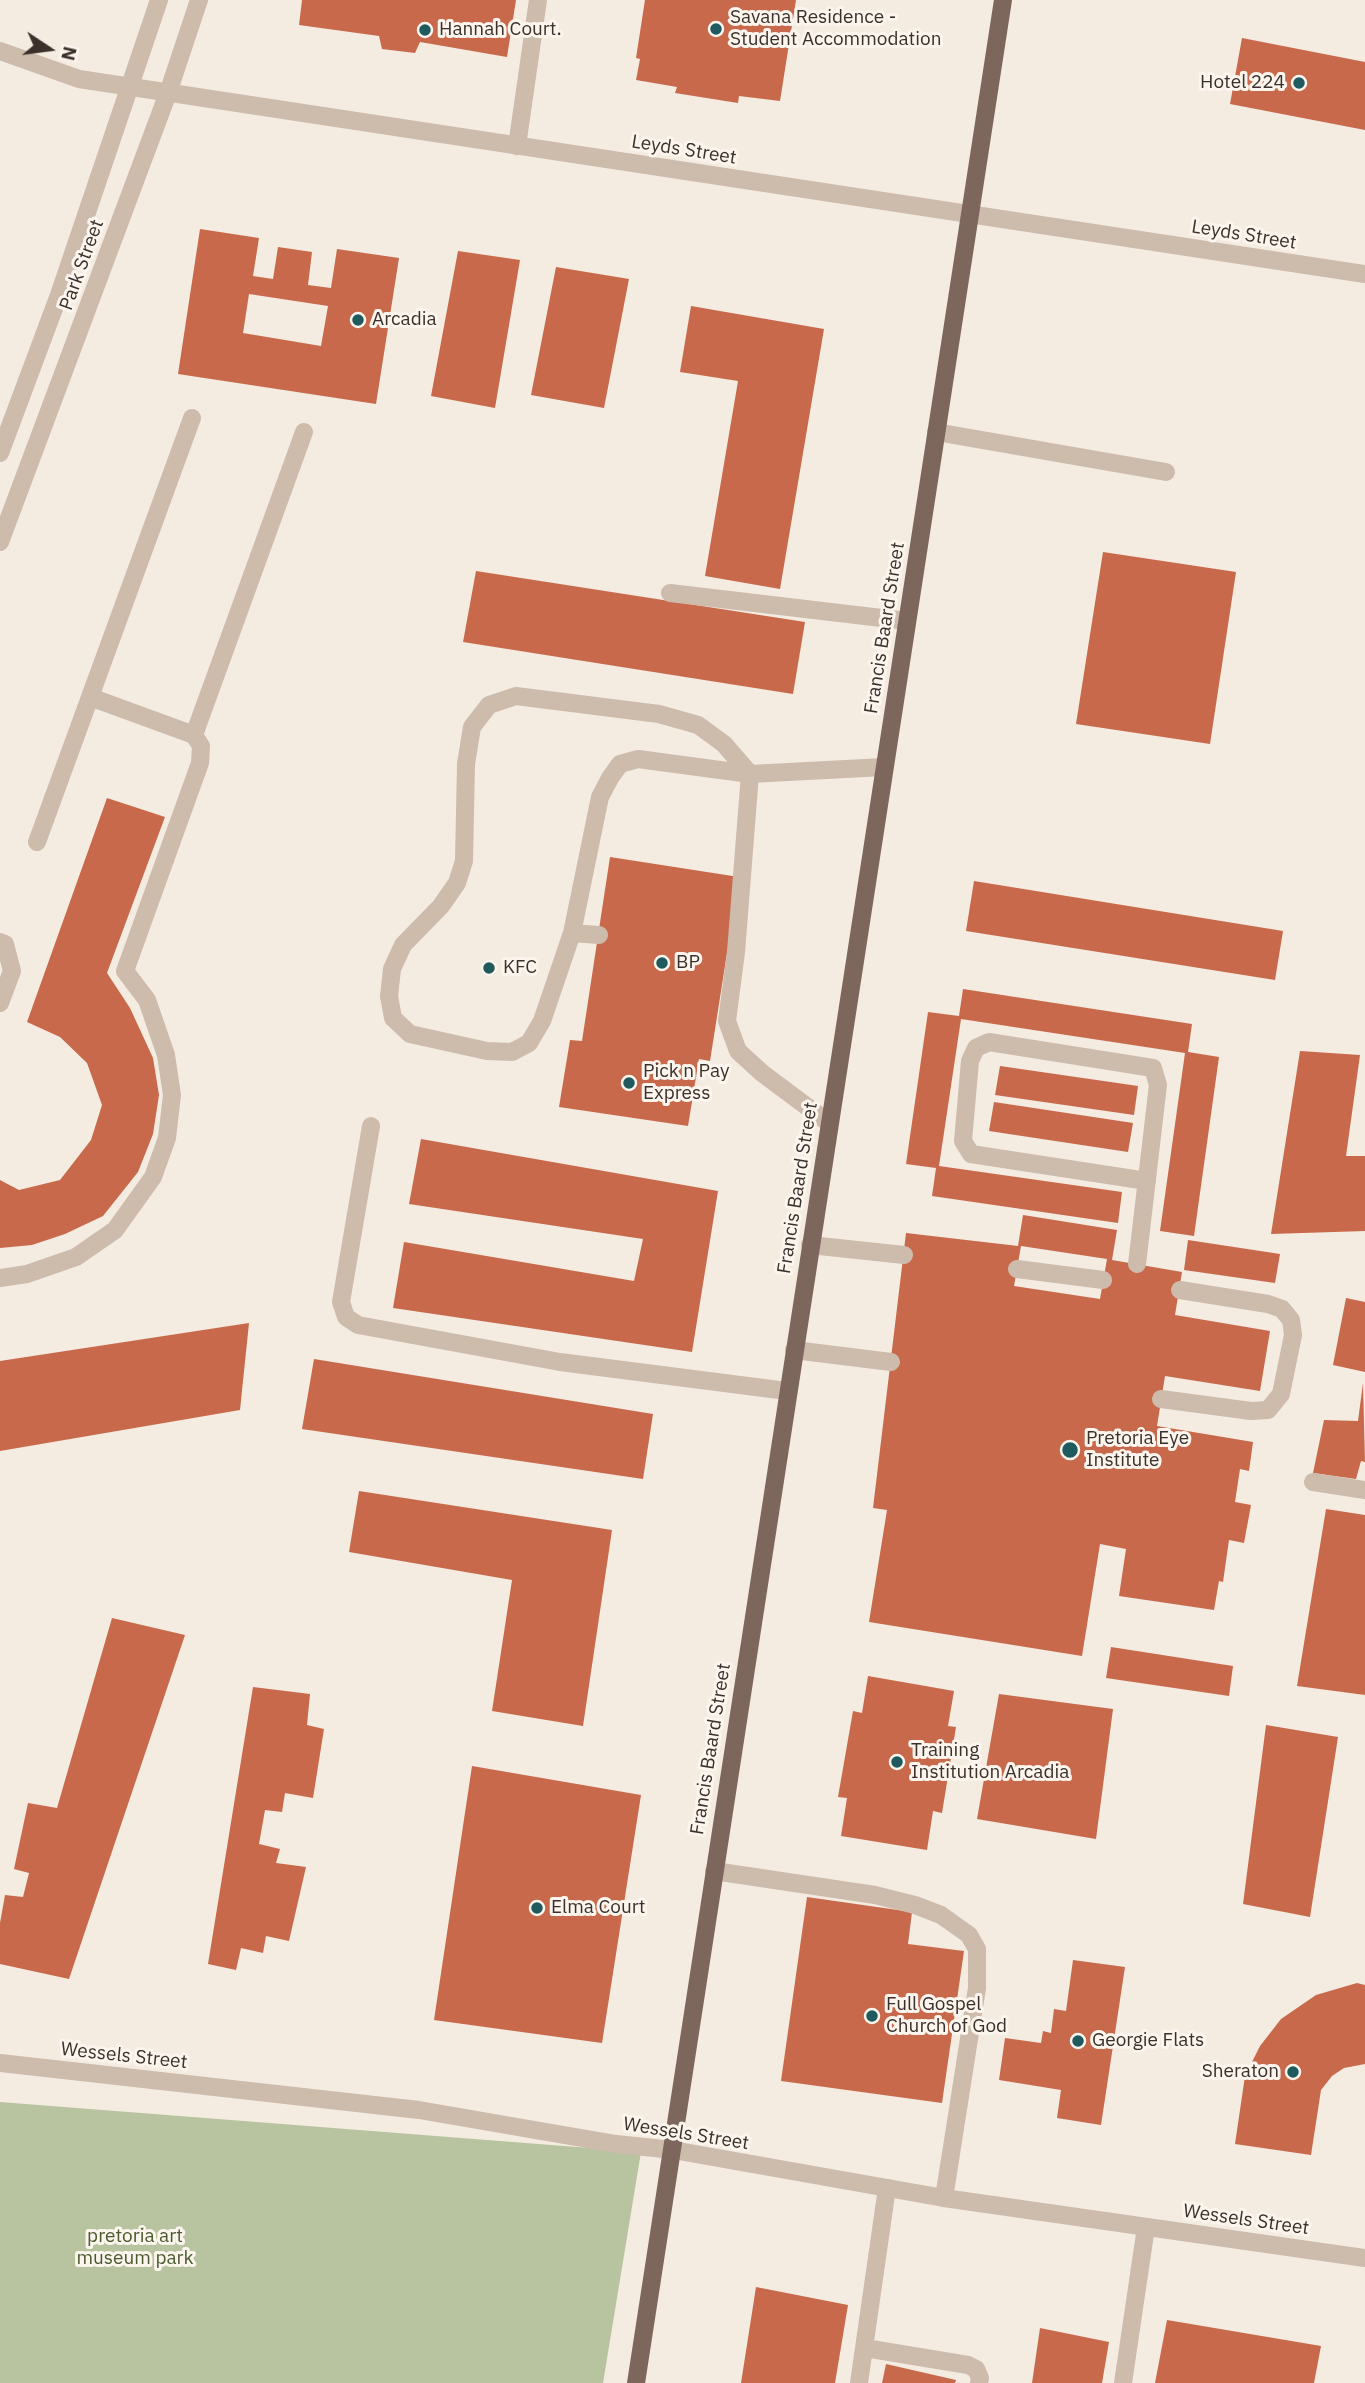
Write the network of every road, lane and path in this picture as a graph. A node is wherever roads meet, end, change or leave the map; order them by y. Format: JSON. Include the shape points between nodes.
{"nodes":[{"id":1,"x":159,"y":0,"type":"edge"},
{"id":2,"x":199,"y":0,"type":"edge"},
{"id":3,"x":538,"y":0,"type":"edge"},
{"id":4,"x":1003,"y":0,"type":"edge"},
{"id":5,"x":0,"y":51,"type":"edge"},
{"id":6,"x":130,"y":87,"type":"junction"},
{"id":7,"x":167,"y":93,"type":"junction"},
{"id":8,"x":517,"y":146,"type":"junction"},
{"id":9,"x":970,"y":215,"type":"junction"},
{"id":10,"x":1365,"y":274,"type":"edge"},
{"id":11,"x":192,"y":418,"type":"dead end"},
{"id":12,"x":304,"y":432,"type":"dead end"},
{"id":13,"x":936,"y":432,"type":"junction"},
{"id":14,"x":0,"y":453,"type":"edge"},
{"id":15,"x":1166,"y":472,"type":"dead end"},
{"id":16,"x":0,"y":542,"type":"edge"},
{"id":17,"x":670,"y":593,"type":"dead end"},
{"id":18,"x":907,"y":621,"type":"junction"},
{"id":19,"x":90,"y":697,"type":"junction"},
{"id":20,"x":194,"y":735,"type":"junction"},
{"id":21,"x":884,"y":767,"type":"junction"},
{"id":22,"x":750,"y":774,"type":"junction"},
{"id":23,"x":37,"y":842,"type":"dead end"},
{"id":24,"x":572,"y":933,"type":"junction"},
{"id":25,"x":599,"y":935,"type":"dead end"},
{"id":26,"x":0,"y":942,"type":"edge"},
{"id":27,"x":0,"y":1003,"type":"edge"},
{"id":28,"x":829,"y":1123,"type":"junction"},
{"id":29,"x":371,"y":1126,"type":"dead end"},
{"id":30,"x":1147,"y":1181,"type":"junction"},
{"id":31,"x":810,"y":1245,"type":"junction"},
{"id":32,"x":904,"y":1255,"type":"dead end"},
{"id":33,"x":1137,"y":1264,"type":"dead end"},
{"id":34,"x":1017,"y":1269,"type":"dead end"},
{"id":35,"x":0,"y":1278,"type":"edge"},
{"id":36,"x":1103,"y":1280,"type":"dead end"},
{"id":37,"x":1180,"y":1290,"type":"dead end"},
{"id":38,"x":794,"y":1350,"type":"junction"},
{"id":39,"x":891,"y":1362,"type":"dead end"},
{"id":40,"x":787,"y":1391,"type":"junction"},
{"id":41,"x":1161,"y":1399,"type":"dead end"},
{"id":42,"x":1313,"y":1482,"type":"dead end"},
{"id":43,"x":1365,"y":1490,"type":"edge"},
{"id":44,"x":714,"y":1871,"type":"junction"},
{"id":45,"x":0,"y":2063,"type":"edge"},
{"id":46,"x":673,"y":2150,"type":"junction"},
{"id":47,"x":887,"y":2188,"type":"junction"},
{"id":48,"x":944,"y":2198,"type":"junction"},
{"id":49,"x":1146,"y":2227,"type":"junction"},
{"id":50,"x":1365,"y":2258,"type":"edge"},
{"id":51,"x":865,"y":2348,"type":"junction"},
{"id":52,"x":636,"y":2383,"type":"edge"},
{"id":53,"x":859,"y":2383,"type":"edge"},
{"id":54,"x":979,"y":2383,"type":"edge"},
{"id":55,"x":1123,"y":2383,"type":"edge"}],
"edges":[{"from":1,"to":6,"type":"street","name":"Park Street"},
{"from":2,"to":7,"type":"street","name":"Park Street"},
{"from":3,"to":8,"type":"street"},
{"from":4,"to":9,"type":"main road","name":"Francis Baard Street"},
{"from":5,"to":6,"type":"street","name":"Leyds Street","via":[[79,79]]},
{"from":6,"to":7,"type":"street","name":"Leyds Street"},
{"from":6,"to":14,"type":"street","name":"Park Street"},
{"from":7,"to":8,"type":"street","name":"Leyds Street"},
{"from":7,"to":16,"type":"street","name":"Park Street"},
{"from":8,"to":9,"type":"street","name":"Leyds Street"},
{"from":9,"to":10,"type":"street","name":"Leyds Street"},
{"from":9,"to":13,"type":"main road","name":"Francis Baard Street"},
{"from":11,"to":19,"type":"street"},
{"from":12,"to":20,"type":"street"},
{"from":13,"to":15,"type":"street"},
{"from":13,"to":18,"type":"main road","name":"Francis Baard Street"},
{"from":17,"to":18,"type":"street"},
{"from":18,"to":21,"type":"main road","name":"Francis Baard Street"},
{"from":19,"to":20,"type":"street"},
{"from":19,"to":23,"type":"street"},
{"from":20,"to":35,"type":"street","via":[[201,746],[200,763],[125,971],[147,1000],[166,1055],[172,1095],[167,1138],[153,1177],[115,1230],[76,1257]]},
{"from":21,"to":22,"type":"street"},
{"from":21,"to":28,"type":"main road","name":"Francis Baard Street"},
{"from":22,"to":24,"type":"street","via":[[638,759],[620,764],[600,797]]},
{"from":22,"to":24,"type":"street","via":[[724,744],[698,725],[659,714],[516,696],[489,705],[471,727],[464,861],[457,883],[403,945],[392,969],[389,996],[393,1018],[410,1034],[512,1052],[529,1042],[542,1021]]},
{"from":22,"to":28,"type":"street","via":[[727,1021],[738,1051]]},
{"from":24,"to":25,"type":"street"},
{"from":26,"to":27,"type":"street","via":[[5,944],[12,971]]},
{"from":28,"to":31,"type":"main road","name":"Francis Baard Street"},
{"from":29,"to":40,"type":"street","via":[[341,1302],[346,1317],[358,1325],[560,1362]]},
{"from":30,"to":30,"type":"street","via":[[1158,1085],[1153,1068],[989,1042],[976,1048],[970,1061],[963,1141],[971,1154]]},
{"from":30,"to":33,"type":"street"},
{"from":31,"to":32,"type":"street"},
{"from":31,"to":38,"type":"main road","name":"Francis Baard Street"},
{"from":34,"to":36,"type":"street"},
{"from":37,"to":41,"type":"street","via":[[1282,1309],[1292,1320],[1293,1335],[1281,1394],[1268,1410]]},
{"from":38,"to":39,"type":"street"},
{"from":38,"to":40,"type":"main road","name":"Francis Baard Street"},
{"from":40,"to":44,"type":"main road","name":"Francis Baard Street"},
{"from":42,"to":43,"type":"street"},
{"from":44,"to":46,"type":"main road","name":"Francis Baard Street"},
{"from":44,"to":48,"type":"street","via":[[905,1902],[941,1915],[969,1935],[977,1949],[977,1988]]},
{"from":45,"to":46,"type":"street","name":"Wessels Street","via":[[419,2110]]},
{"from":46,"to":47,"type":"street","name":"Wessels Street"},
{"from":46,"to":52,"type":"main road","name":"Francis Baard Street"},
{"from":47,"to":48,"type":"street","name":"Wessels Street"},
{"from":47,"to":51,"type":"street"},
{"from":48,"to":49,"type":"street","name":"Wessels Street"},
{"from":49,"to":50,"type":"street","name":"Wessels Street"},
{"from":49,"to":55,"type":"street"},
{"from":51,"to":53,"type":"street"},
{"from":51,"to":54,"type":"street","via":[[968,2365],[976,2369]]}]}
